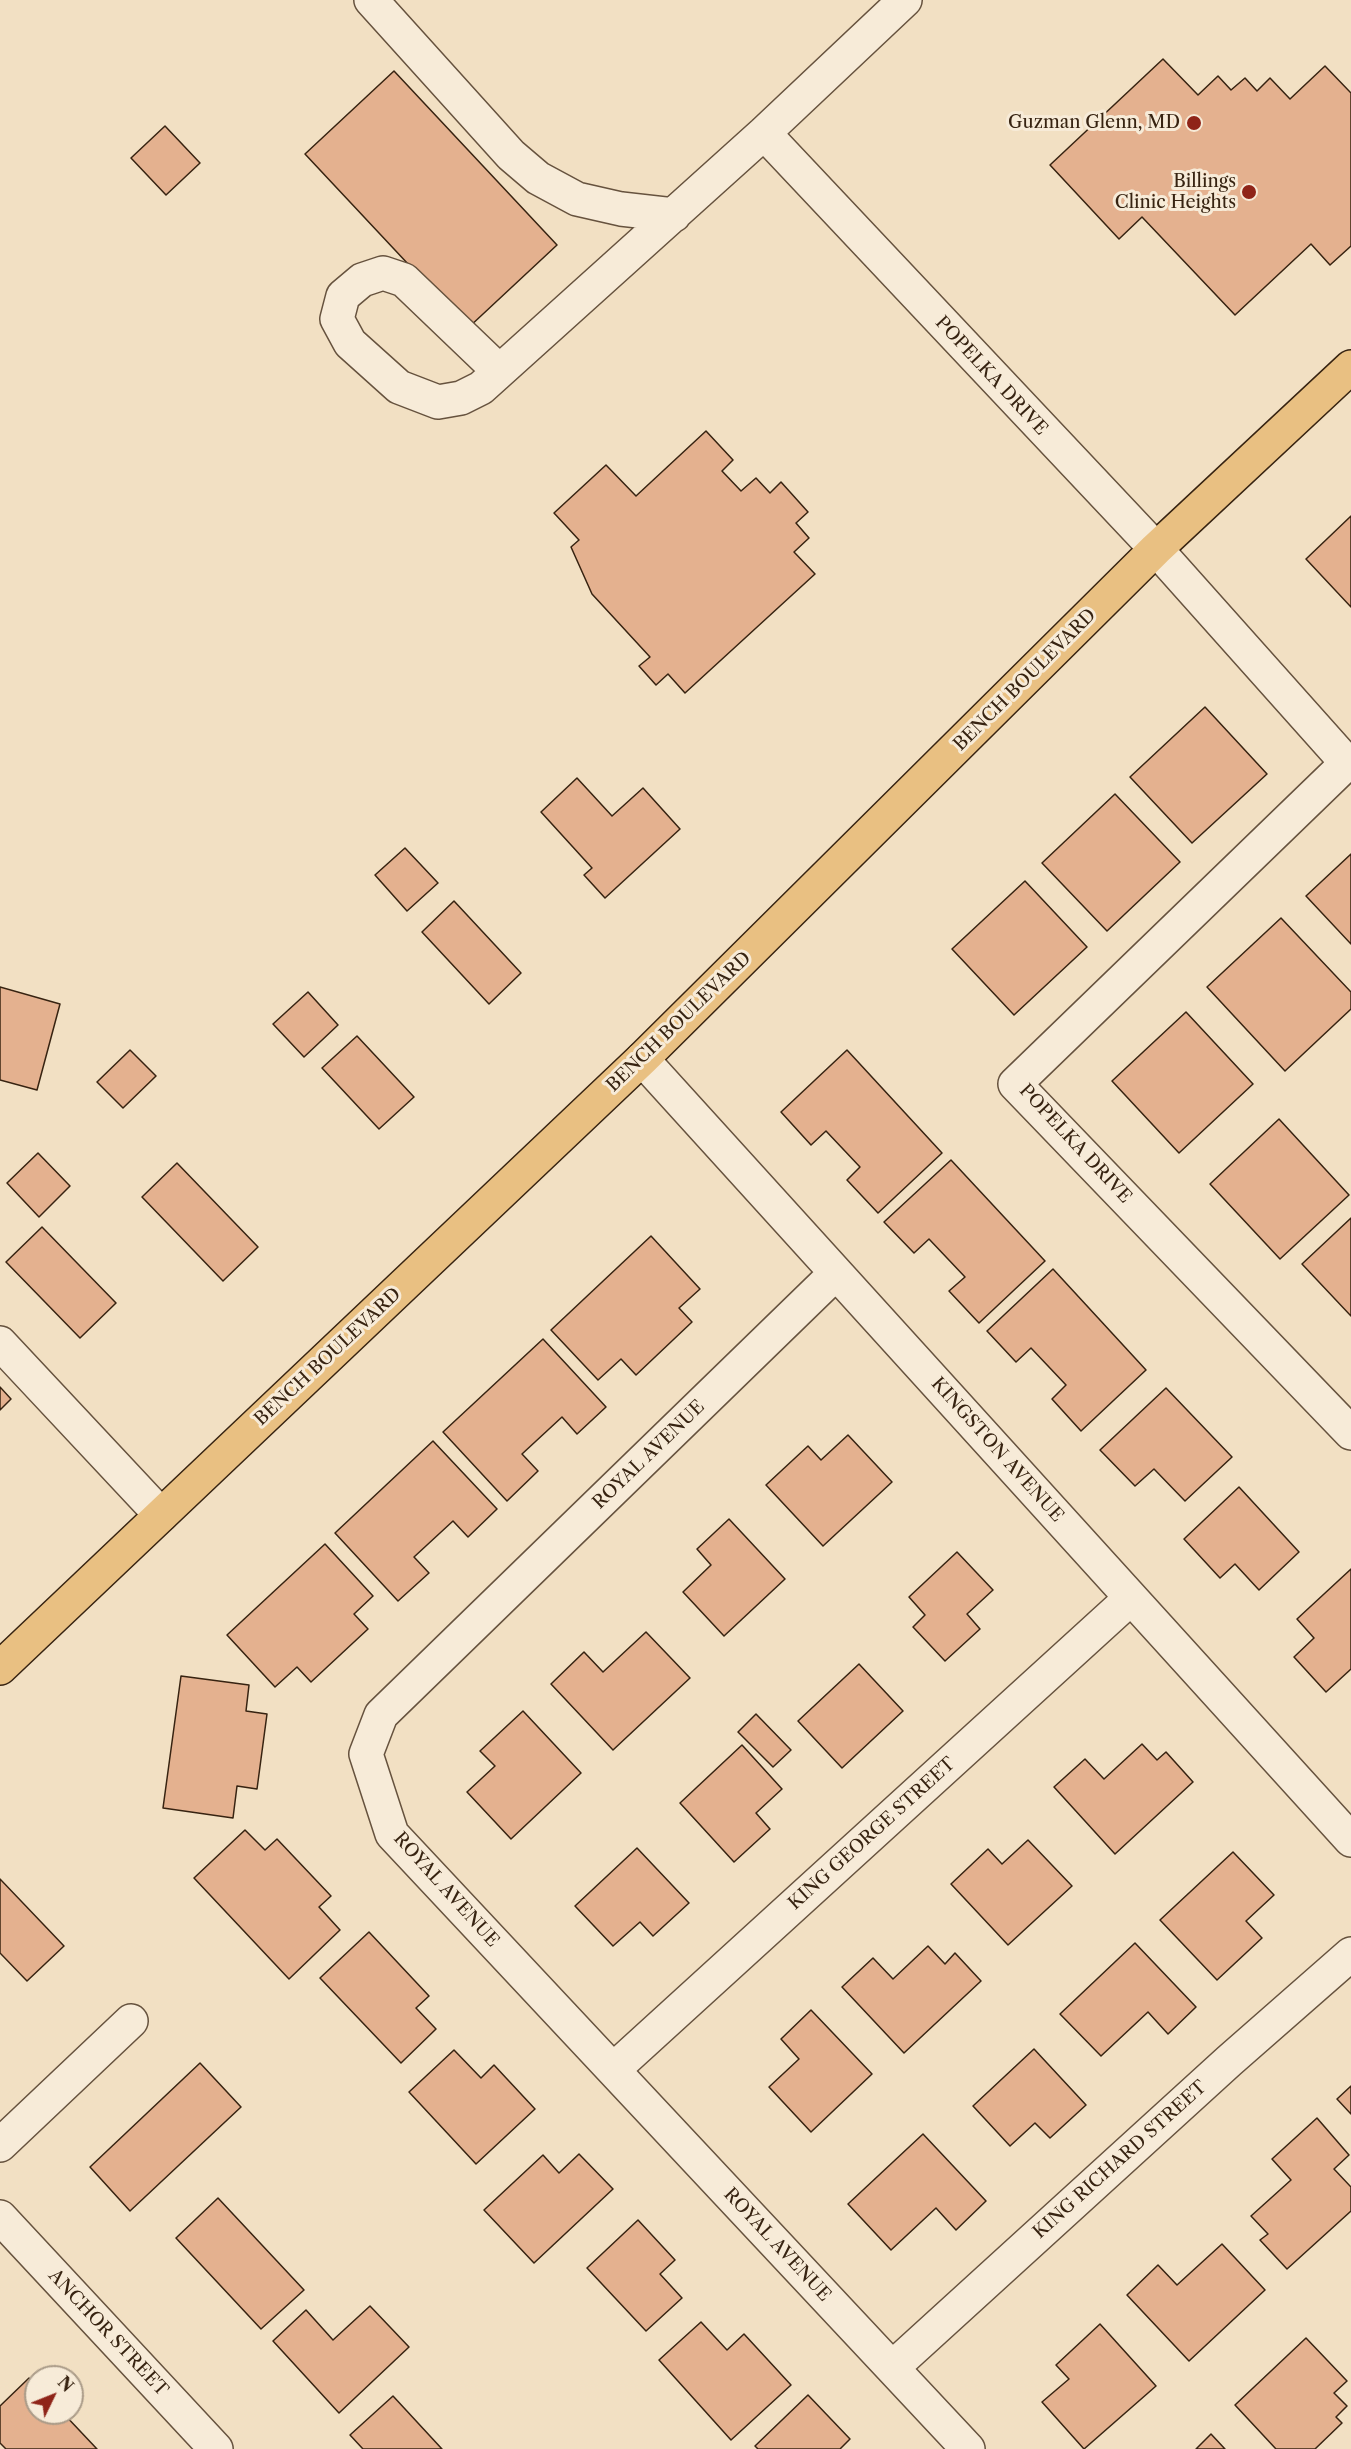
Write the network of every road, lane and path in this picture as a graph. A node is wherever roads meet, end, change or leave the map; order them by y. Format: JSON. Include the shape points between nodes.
{"nodes":[{"id":1,"x":371,"y":0,"type":"edge"},
{"id":2,"x":905,"y":0,"type":"edge"},
{"id":3,"x":764,"y":134,"type":"junction"},
{"id":4,"x":674,"y":215,"type":"junction"},
{"id":5,"x":1351,"y":367,"type":"edge"},
{"id":6,"x":499,"y":371,"type":"junction"},
{"id":7,"x":1156,"y":549,"type":"junction"},
{"id":8,"x":1349,"y":764,"type":"edge"},
{"id":9,"x":642,"y":1059,"type":"junction"},
{"id":10,"x":836,"y":1273,"type":"junction"},
{"id":11,"x":0,"y":1343,"type":"edge"},
{"id":12,"x":1351,"y":1433,"type":"edge"},
{"id":13,"x":161,"y":1515,"type":"junction"},
{"id":14,"x":1131,"y":1598,"type":"junction"},
{"id":15,"x":0,"y":1668,"type":"edge"},
{"id":16,"x":1351,"y":1840,"type":"edge"},
{"id":17,"x":1351,"y":1954,"type":"edge"},
{"id":18,"x":131,"y":2022,"type":"dead end"},
{"id":19,"x":613,"y":2070,"type":"junction"},
{"id":20,"x":0,"y":2145,"type":"edge"},
{"id":21,"x":0,"y":2217,"type":"edge"},
{"id":22,"x":892,"y":2368,"type":"junction"},
{"id":23,"x":216,"y":2449,"type":"edge"},
{"id":24,"x":968,"y":2449,"type":"edge"}],
"edges":[{"from":1,"to":4,"type":"street","via":[[511,155],[538,178],[577,199]]},
{"from":2,"to":3,"type":"street"},
{"from":3,"to":4,"type":"street"},
{"from":3,"to":7,"type":"street","name":"POPELKA DRIVE"},
{"from":4,"to":6,"type":"street"},
{"from":5,"to":7,"type":"main road","name":"BENCH BOULEVARD"},
{"from":6,"to":6,"type":"street","via":[[404,280],[383,273],[362,280],[342,296],[337,319],[350,343],[399,387],[438,402],[461,398],[481,388]]},
{"from":7,"to":8,"type":"street","name":"POPELKA DRIVE"},
{"from":7,"to":9,"type":"main road","name":"BENCH BOULEVARD"},
{"from":8,"to":12,"type":"street","name":"POPELKA DRIVE","via":[[1015,1084]]},
{"from":9,"to":10,"type":"street","name":"KINGSTON AVENUE"},
{"from":9,"to":13,"type":"main road","name":"BENCH BOULEVARD"},
{"from":10,"to":14,"type":"street","name":"KINGSTON AVENUE"},
{"from":10,"to":19,"type":"street","name":"ROYAL AVENUE","via":[[381,1715],[366,1754],[392,1834]]},
{"from":11,"to":13,"type":"street"},
{"from":13,"to":15,"type":"main road","name":"BENCH BOULEVARD"},
{"from":14,"to":16,"type":"street","name":"KINGSTON AVENUE"},
{"from":14,"to":19,"type":"street","name":"KING GEORGE STREET"},
{"from":17,"to":22,"type":"street","name":"KING RICHARD STREET"},
{"from":18,"to":20,"type":"street"},
{"from":19,"to":22,"type":"street","name":"ROYAL AVENUE"},
{"from":21,"to":23,"type":"street","name":"ANCHOR STREET"},
{"from":22,"to":24,"type":"street","name":"ROYAL AVENUE"}]}
